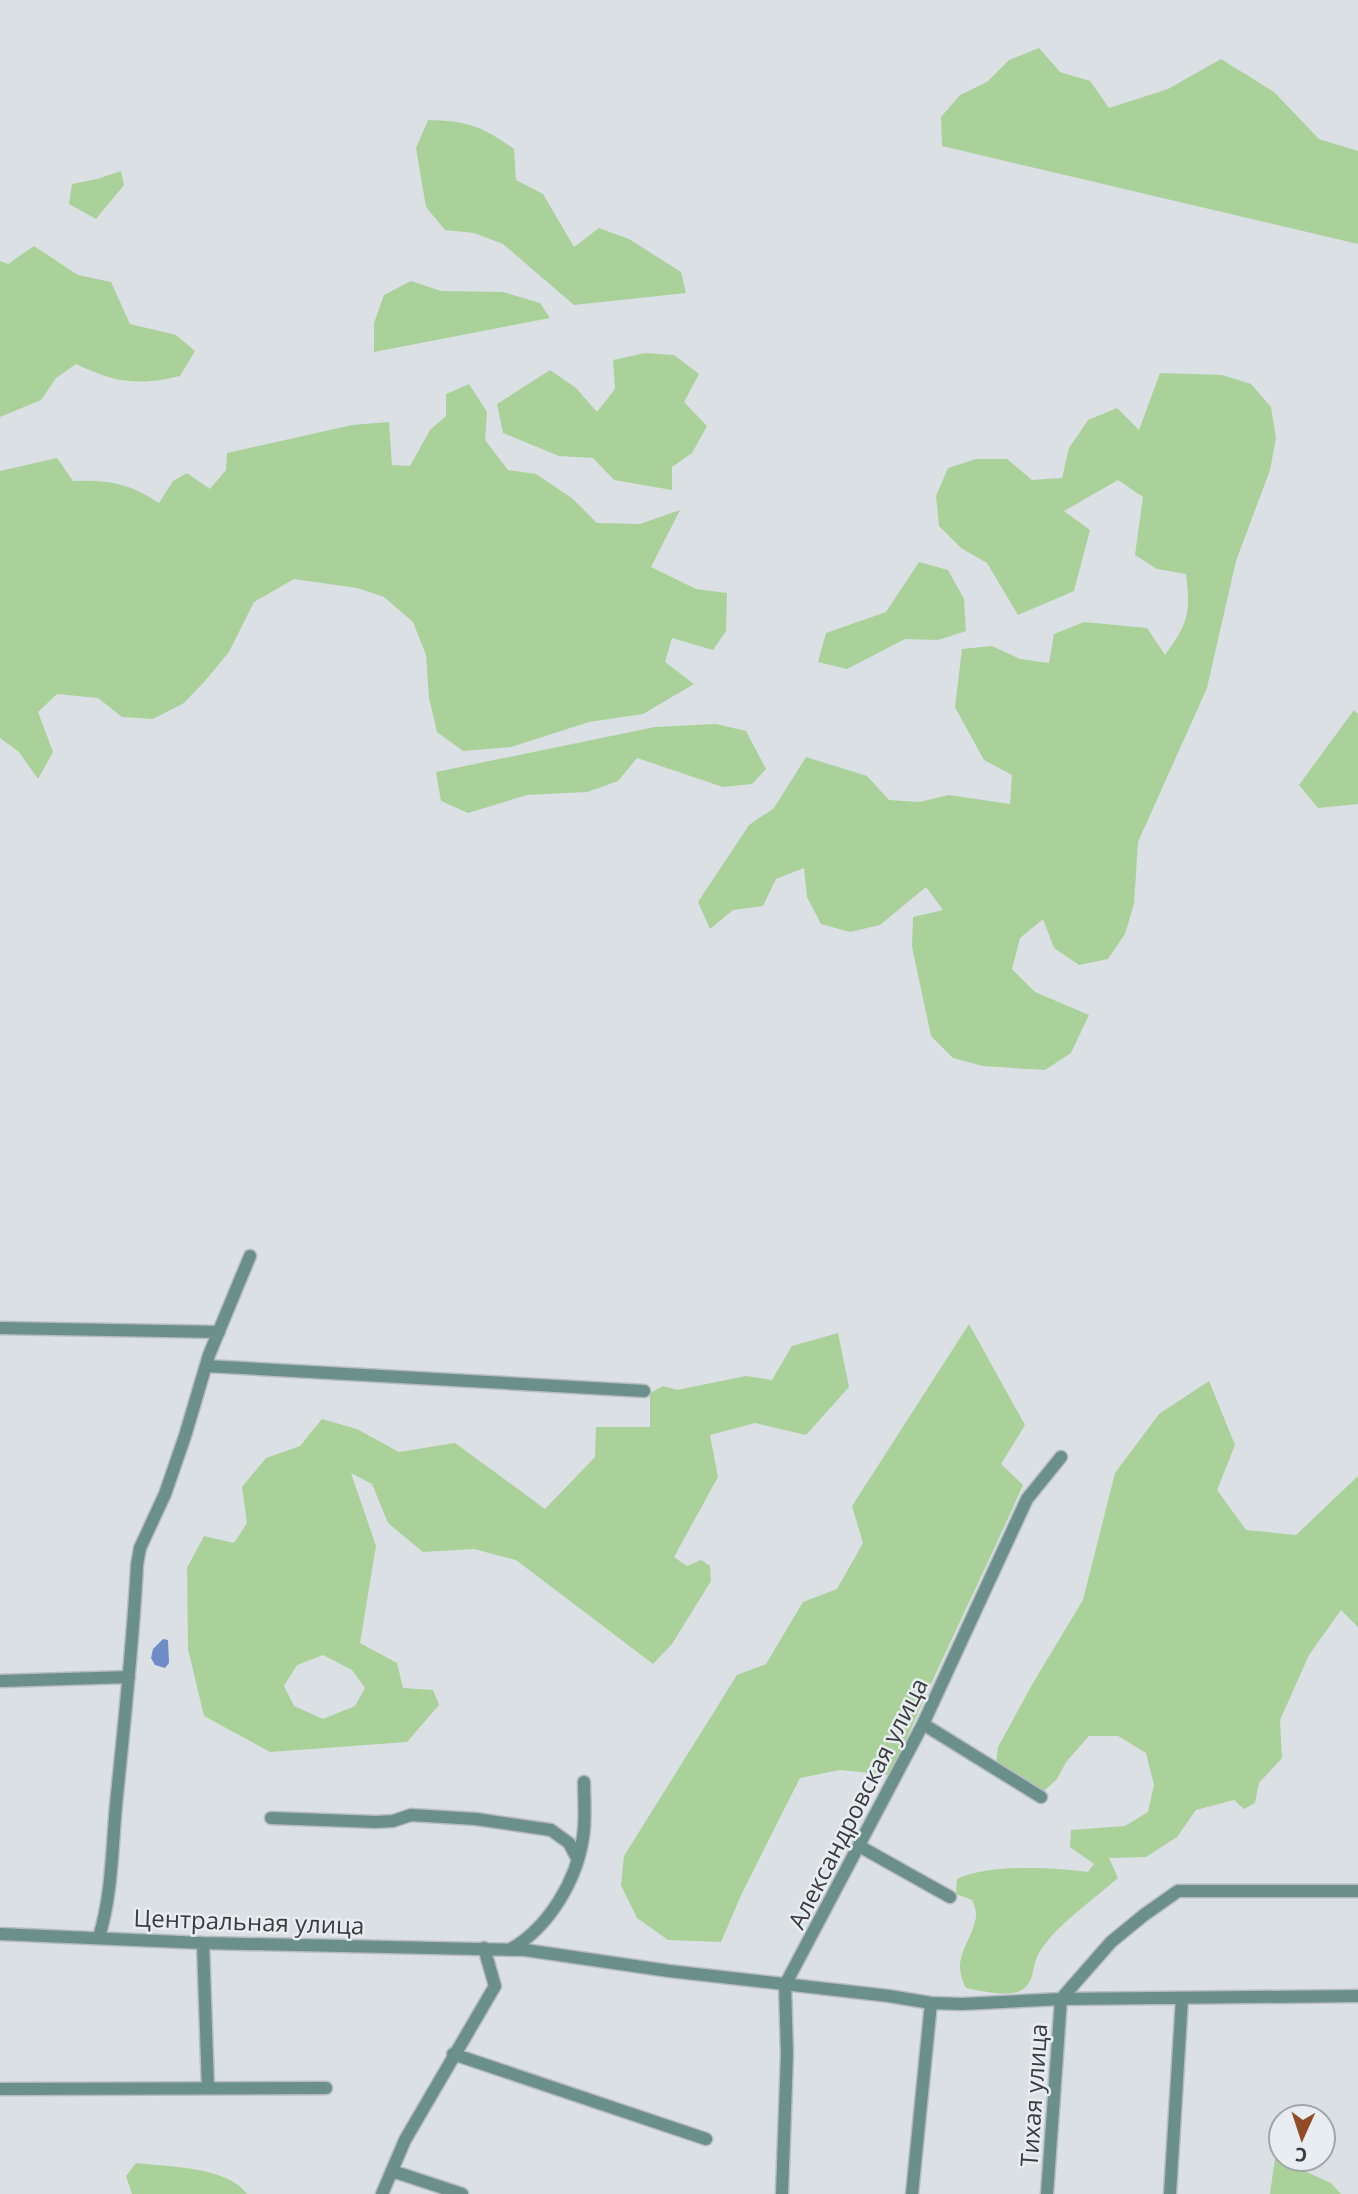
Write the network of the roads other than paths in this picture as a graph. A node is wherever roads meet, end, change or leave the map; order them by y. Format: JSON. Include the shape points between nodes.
{"nodes":[{"id":1,"x":250,"y":1256,"type":"dead end"},
{"id":2,"x":0,"y":1328,"type":"edge"},
{"id":3,"x":219,"y":1332,"type":"junction"},
{"id":4,"x":206,"y":1366,"type":"junction"},
{"id":5,"x":644,"y":1391,"type":"dead end"},
{"id":6,"x":1061,"y":1457,"type":"dead end"},
{"id":7,"x":129,"y":1677,"type":"junction"},
{"id":8,"x":0,"y":1681,"type":"edge"},
{"id":9,"x":923,"y":1724,"type":"junction"},
{"id":10,"x":584,"y":1782,"type":"dead end"},
{"id":11,"x":1041,"y":1797,"type":"dead end"},
{"id":12,"x":271,"y":1818,"type":"dead end"},
{"id":13,"x":859,"y":1846,"type":"junction"},
{"id":14,"x":578,"y":1860,"type":"junction"},
{"id":15,"x":1358,"y":1891,"type":"edge"},
{"id":16,"x":950,"y":1897,"type":"dead end"},
{"id":17,"x":0,"y":1934,"type":"edge"},
{"id":18,"x":99,"y":1937,"type":"junction"},
{"id":19,"x":202,"y":1943,"type":"junction"},
{"id":20,"x":490,"y":1949,"type":"junction"},
{"id":21,"x":511,"y":1950,"type":"junction"},
{"id":22,"x":785,"y":1985,"type":"junction"},
{"id":23,"x":1358,"y":1996,"type":"edge"},
{"id":24,"x":1182,"y":1998,"type":"junction"},
{"id":25,"x":1061,"y":1999,"type":"junction"},
{"id":26,"x":931,"y":2003,"type":"junction"},
{"id":27,"x":453,"y":2054,"type":"junction"},
{"id":28,"x":208,"y":2088,"type":"junction"},
{"id":29,"x":326,"y":2088,"type":"dead end"},
{"id":30,"x":0,"y":2089,"type":"edge"},
{"id":31,"x":706,"y":2139,"type":"dead end"},
{"id":32,"x":392,"y":2171,"type":"junction"},
{"id":33,"x":382,"y":2194,"type":"edge"},
{"id":34,"x":462,"y":2194,"type":"edge"},
{"id":35,"x":782,"y":2194,"type":"edge"},
{"id":36,"x":912,"y":2194,"type":"edge"},
{"id":37,"x":1047,"y":2194,"type":"edge"},
{"id":38,"x":1170,"y":2194,"type":"edge"}],
"edges":[{"from":1,"to":3,"type":"street"},
{"from":2,"to":3,"type":"street"},
{"from":3,"to":4,"type":"street"},
{"from":4,"to":5,"type":"street"},
{"from":4,"to":7,"type":"street","via":[[165,1494],[140,1548]]},
{"from":6,"to":9,"type":"street","name":"Александровская улица","via":[[1027,1499]]},
{"from":7,"to":8,"type":"street"},
{"from":7,"to":18,"type":"street"},
{"from":9,"to":11,"type":"street"},
{"from":9,"to":13,"type":"street","name":"Александровская улица"},
{"from":10,"to":14,"type":"street"},
{"from":12,"to":14,"type":"street","via":[[376,1822],[411,1815],[477,1819],[551,1830],[569,1843]]},
{"from":13,"to":16,"type":"street"},
{"from":13,"to":22,"type":"street","name":"Александровская улица"},
{"from":14,"to":21,"type":"street","via":[[540,1927]]},
{"from":15,"to":25,"type":"street","via":[[1178,1891],[1111,1942]]},
{"from":17,"to":18,"type":"street","name":"Центральная улица"},
{"from":18,"to":19,"type":"street","name":"Центральная улица"},
{"from":19,"to":20,"type":"street","name":"Центральная улица"},
{"from":19,"to":28,"type":"street"},
{"from":20,"to":21,"type":"street","name":"Центральная улица"},
{"from":20,"to":27,"type":"street","via":[[495,1986]]},
{"from":21,"to":22,"type":"street","name":"Центральная улица"},
{"from":22,"to":26,"type":"street","name":"Центральная улица"},
{"from":22,"to":35,"type":"street","name":"Александровская улица"},
{"from":23,"to":24,"type":"street","name":"Центральная улица"},
{"from":24,"to":25,"type":"street","name":"Центральная улица"},
{"from":24,"to":38,"type":"street"},
{"from":25,"to":26,"type":"street","name":"Центральная улица"},
{"from":25,"to":37,"type":"street","name":"Тихая улица"},
{"from":26,"to":36,"type":"street"},
{"from":27,"to":31,"type":"street"},
{"from":27,"to":32,"type":"street"},
{"from":28,"to":29,"type":"street"},
{"from":28,"to":30,"type":"street"},
{"from":32,"to":33,"type":"street"},
{"from":32,"to":34,"type":"street"}]}
